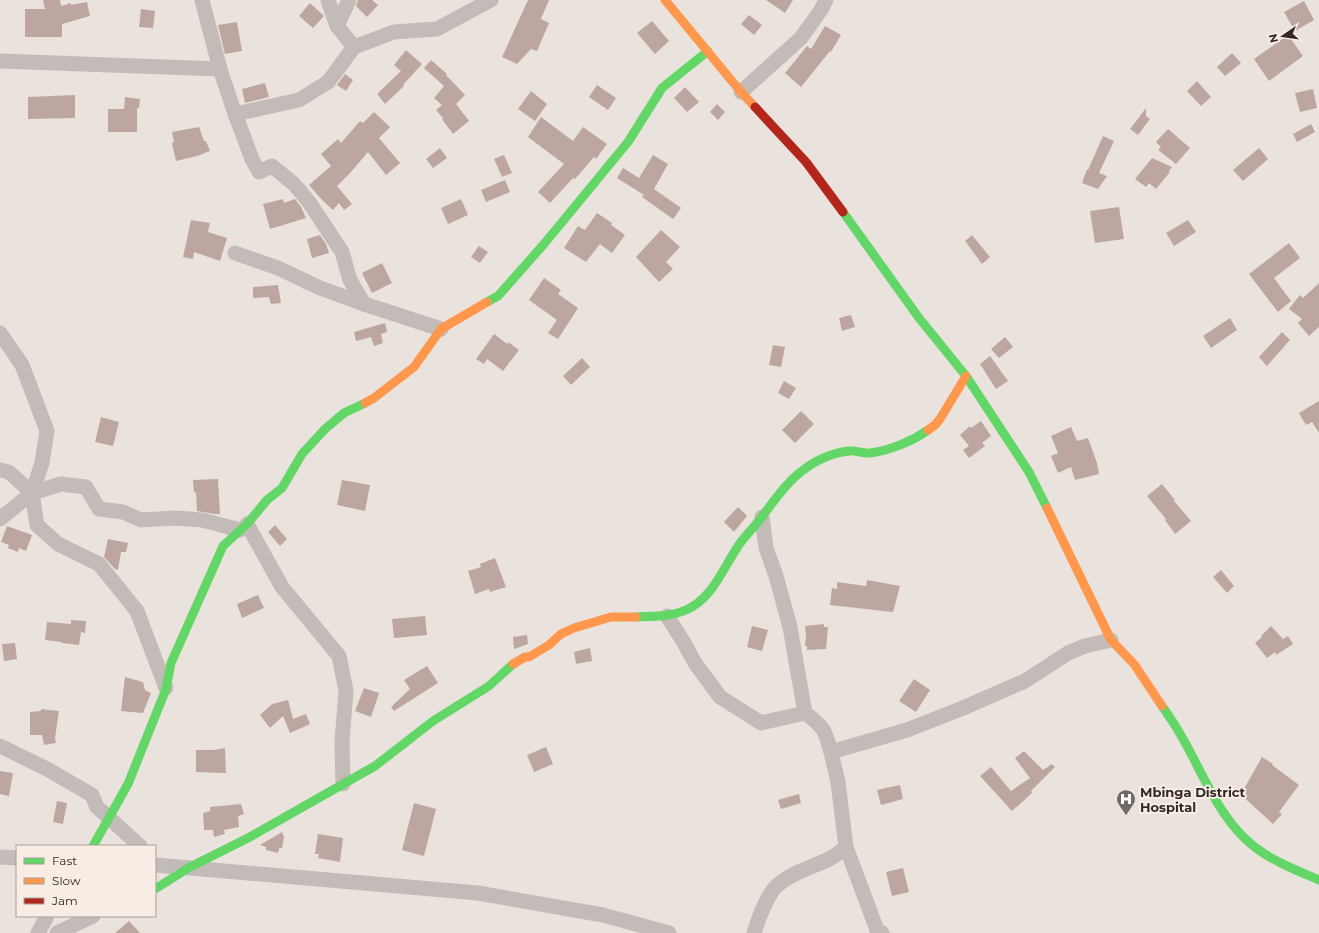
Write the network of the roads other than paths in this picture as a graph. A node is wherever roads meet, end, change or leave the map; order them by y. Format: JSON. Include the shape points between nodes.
{"nodes":[{"id":1,"x":202,"y":0,"type":"edge"},
{"id":2,"x":328,"y":0,"type":"edge"},
{"id":3,"x":348,"y":0,"type":"edge"},
{"id":4,"x":491,"y":0,"type":"edge"},
{"id":5,"x":665,"y":0,"type":"edge"},
{"id":6,"x":826,"y":0,"type":"edge"},
{"id":7,"x":337,"y":26,"type":"junction"},
{"id":8,"x":354,"y":47,"type":"junction"},
{"id":9,"x":708,"y":51,"type":"junction"},
{"id":10,"x":0,"y":61,"type":"edge"},
{"id":11,"x":220,"y":69,"type":"junction"},
{"id":12,"x":741,"y":92,"type":"junction"},
{"id":13,"x":235,"y":114,"type":"junction"},
{"id":14,"x":235,"y":253,"type":"dead end"},
{"id":15,"x":364,"y":304,"type":"junction"},
{"id":16,"x":441,"y":329,"type":"junction"},
{"id":17,"x":0,"y":333,"type":"edge"},
{"id":18,"x":966,"y":376,"type":"junction"},
{"id":19,"x":0,"y":470,"type":"edge"},
{"id":20,"x":32,"y":493,"type":"junction"},
{"id":21,"x":762,"y":517,"type":"junction"},
{"id":22,"x":0,"y":519,"type":"edge"},
{"id":23,"x":243,"y":527,"type":"junction"},
{"id":24,"x":667,"y":616,"type":"junction"},
{"id":25,"x":1111,"y":640,"type":"junction"},
{"id":26,"x":166,"y":689,"type":"junction"},
{"id":27,"x":805,"y":713,"type":"junction"},
{"id":28,"x":0,"y":746,"type":"edge"},
{"id":29,"x":831,"y":752,"type":"junction"},
{"id":30,"x":343,"y":784,"type":"junction"},
{"id":31,"x":108,"y":818,"type":"junction"},
{"id":32,"x":94,"y":845,"type":"edge"},
{"id":33,"x":139,"y":845,"type":"edge"},
{"id":34,"x":846,"y":847,"type":"junction"},
{"id":35,"x":0,"y":857,"type":"edge"},
{"id":36,"x":16,"y":858,"type":"edge"},
{"id":37,"x":157,"y":863,"type":"edge"},
{"id":38,"x":190,"y":867,"type":"junction"},
{"id":39,"x":1319,"y":880,"type":"edge"},
{"id":40,"x":156,"y":888,"type":"edge"},
{"id":41,"x":46,"y":917,"type":"edge"},
{"id":42,"x":91,"y":917,"type":"edge"},
{"id":43,"x":38,"y":933,"type":"edge"},
{"id":44,"x":57,"y":933,"type":"edge"},
{"id":45,"x":669,"y":933,"type":"edge"},
{"id":46,"x":754,"y":933,"type":"edge"},
{"id":47,"x":882,"y":933,"type":"edge"}],
"edges":[{"from":1,"to":11,"type":"street"},
{"from":2,"to":7,"type":"street"},
{"from":3,"to":7,"type":"street"},
{"from":4,"to":8,"type":"street","via":[[437,29],[394,32]]},
{"from":5,"to":9,"type":"street"},
{"from":6,"to":12,"type":"street","via":[[802,38]]},
{"from":7,"to":8,"type":"street"},
{"from":8,"to":13,"type":"street","via":[[328,82],[299,100]]},
{"from":9,"to":12,"type":"street"},
{"from":9,"to":16,"type":"street","via":[[662,88],[628,142],[498,296]]},
{"from":10,"to":11,"type":"street"},
{"from":11,"to":13,"type":"street"},
{"from":12,"to":18,"type":"street","via":[[806,162],[919,318]]},
{"from":13,"to":15,"type":"street","via":[[259,172],[272,166],[294,184],[309,202],[342,252],[350,280]]},
{"from":14,"to":15,"type":"street"},
{"from":15,"to":16,"type":"street"},
{"from":16,"to":23,"type":"street","via":[[414,366],[374,398],[344,413],[325,429],[302,454],[282,488],[267,500]]},
{"from":17,"to":20,"type":"street","via":[[22,365],[46,431],[42,463]]},
{"from":18,"to":21,"type":"street","via":[[940,419],[921,435],[896,446],[869,453],[840,452],[812,464],[780,492]]},
{"from":18,"to":25,"type":"street","via":[[1029,472]]},
{"from":19,"to":20,"type":"street","via":[[9,472]]},
{"from":20,"to":22,"type":"street"},
{"from":20,"to":23,"type":"street","via":[[61,484],[86,487],[99,509],[123,512],[141,520],[176,518]]},
{"from":20,"to":26,"type":"street","via":[[37,525],[58,544],[99,564],[138,611]]},
{"from":21,"to":24,"type":"street","via":[[740,543],[712,588],[701,600],[686,610]]},
{"from":21,"to":27,"type":"street","via":[[766,548],[795,649]]},
{"from":23,"to":26,"type":"street","via":[[223,546],[171,663]]},
{"from":23,"to":30,"type":"street","via":[[282,587],[339,656],[346,691],[342,741]]},
{"from":24,"to":27,"type":"street","via":[[694,663],[720,697],[761,723]]},
{"from":24,"to":30,"type":"street","via":[[611,617],[561,634],[549,645],[516,662],[489,686],[433,721],[375,766]]},
{"from":25,"to":29,"type":"street","via":[[1068,653],[1025,681],[963,708],[907,730]]},
{"from":25,"to":39,"type":"street","via":[[1134,664],[1179,732],[1226,816],[1240,833],[1267,855]]},
{"from":26,"to":31,"type":"street","via":[[128,784]]},
{"from":27,"to":29,"type":"street","via":[[819,723],[825,732]]},
{"from":28,"to":31,"type":"street","via":[[92,795]]},
{"from":29,"to":34,"type":"street","via":[[838,782]]},
{"from":30,"to":38,"type":"street","via":[[248,838]]},
{"from":31,"to":32,"type":"street"},
{"from":31,"to":33,"type":"street"},
{"from":34,"to":46,"type":"street","via":[[832,858],[792,874],[778,884],[758,919]]},
{"from":34,"to":47,"type":"street","via":[[877,930]]},
{"from":35,"to":36,"type":"street"},
{"from":37,"to":38,"type":"street"},
{"from":38,"to":40,"type":"street"},
{"from":38,"to":45,"type":"street","via":[[478,892],[603,915]]},
{"from":41,"to":43,"type":"street"},
{"from":42,"to":44,"type":"street"}]}
